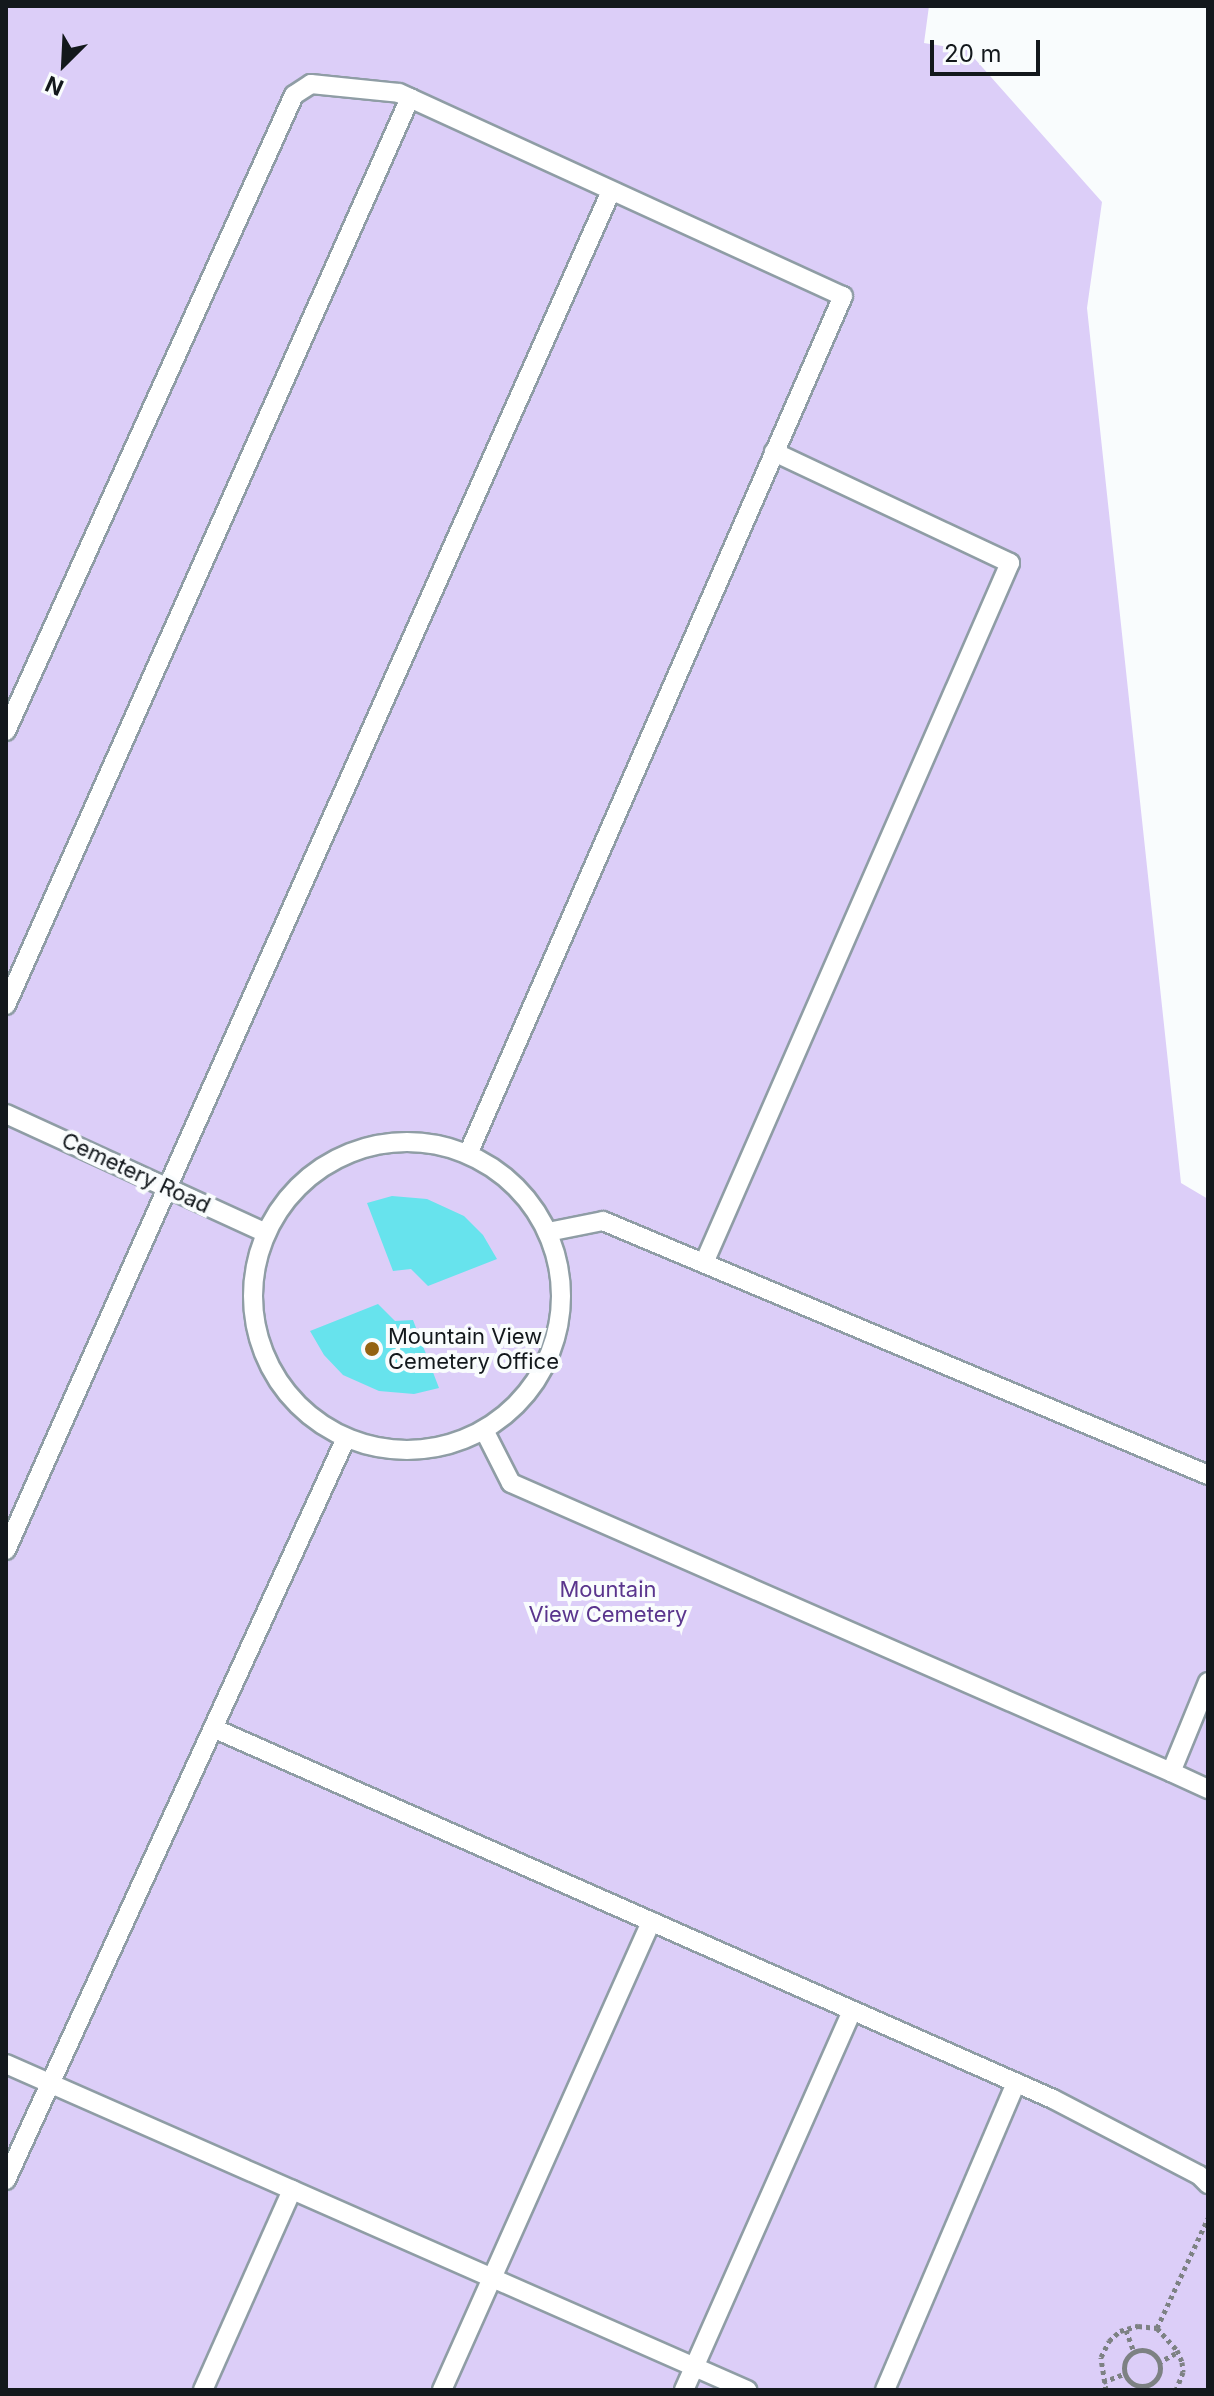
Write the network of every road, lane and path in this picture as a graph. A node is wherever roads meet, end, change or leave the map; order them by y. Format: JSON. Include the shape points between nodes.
{"nodes":[{"id":1,"x":410,"y":98,"type":"junction"},
{"id":2,"x":611,"y":191,"type":"junction"},
{"id":3,"x":774,"y":452,"type":"junction"},
{"id":4,"x":6,"y":731,"type":"edge"},
{"id":5,"x":6,"y":1005,"type":"edge"},
{"id":6,"x":6,"y":1114,"type":"edge"},
{"id":7,"x":468,"y":1154,"type":"junction"},
{"id":8,"x":169,"y":1188,"type":"junction"},
{"id":9,"x":548,"y":1232,"type":"junction"},
{"id":10,"x":266,"y":1233,"type":"junction"},
{"id":11,"x":704,"y":1263,"type":"junction"},
{"id":12,"x":484,"y":1430,"type":"junction"},
{"id":13,"x":346,"y":1438,"type":"junction"},
{"id":14,"x":1208,"y":1475,"type":"edge"},
{"id":15,"x":6,"y":1550,"type":"edge"},
{"id":16,"x":1208,"y":1682,"type":"edge"},
{"id":17,"x":213,"y":1728,"type":"junction"},
{"id":18,"x":1171,"y":1772,"type":"junction"},
{"id":19,"x":1208,"y":1789,"type":"edge"},
{"id":20,"x":651,"y":1922,"type":"junction"},
{"id":21,"x":852,"y":2011,"type":"junction"},
{"id":22,"x":6,"y":2064,"type":"edge"},
{"id":23,"x":50,"y":2083,"type":"junction"},
{"id":24,"x":1016,"y":2083,"type":"junction"},
{"id":25,"x":6,"y":2180,"type":"edge"},
{"id":26,"x":1208,"y":2184,"type":"edge"},
{"id":27,"x":292,"y":2190,"type":"junction"},
{"id":28,"x":1208,"y":2218,"type":"edge"},
{"id":29,"x":492,"y":2278,"type":"junction"},
{"id":30,"x":1157,"y":2328,"type":"junction"},
{"id":31,"x":1126,"y":2330,"type":"junction"},
{"id":32,"x":1134,"y":2352,"type":"junction"},
{"id":33,"x":1178,"y":2352,"type":"junction"},
{"id":34,"x":1158,"y":2363,"type":"junction"},
{"id":35,"x":694,"y":2367,"type":"junction"},
{"id":36,"x":1124,"y":2374,"type":"junction"},
{"id":37,"x":1103,"y":2382,"type":"junction"},
{"id":38,"x":1150,"y":2388,"type":"edge"},
{"id":39,"x":203,"y":2390,"type":"edge"},
{"id":40,"x":442,"y":2390,"type":"edge"},
{"id":41,"x":684,"y":2390,"type":"edge"},
{"id":42,"x":747,"y":2390,"type":"edge"},
{"id":43,"x":885,"y":2390,"type":"edge"},
{"id":44,"x":1106,"y":2390,"type":"edge"},
{"id":45,"x":1176,"y":2390,"type":"edge"}],
"edges":[{"from":1,"to":2,"type":"lane"},
{"from":1,"to":4,"type":"lane","via":[[311,84],[294,95]]},
{"from":1,"to":5,"type":"lane"},
{"from":2,"to":3,"type":"lane","via":[[843,296]]},
{"from":2,"to":8,"type":"lane"},
{"from":3,"to":7,"type":"lane"},
{"from":3,"to":11,"type":"lane","via":[[1010,563]]},
{"from":6,"to":8,"type":"lane","name":"Cemetery Road"},
{"from":7,"to":9,"type":"lane","via":[[515,1186]]},
{"from":7,"to":10,"type":"lane","via":[[412,1141],[356,1150],[307,1178],[287,1198]]},
{"from":8,"to":10,"type":"lane","name":"Cemetery Road"},
{"from":8,"to":15,"type":"lane"},
{"from":9,"to":11,"type":"lane","via":[[603,1221]]},
{"from":9,"to":12,"type":"lane","via":[[562,1287],[554,1344],[527,1394]]},
{"from":10,"to":13,"type":"lane","via":[[252,1305],[266,1359],[299,1406]]},
{"from":11,"to":14,"type":"lane"},
{"from":12,"to":13,"type":"lane","via":[[458,1442],[402,1450]]},
{"from":12,"to":18,"type":"lane","via":[[511,1483]]},
{"from":13,"to":17,"type":"lane"},
{"from":16,"to":18,"type":"lane"},
{"from":17,"to":20,"type":"lane"},
{"from":17,"to":23,"type":"lane"},
{"from":18,"to":19,"type":"lane"},
{"from":20,"to":21,"type":"lane"},
{"from":20,"to":29,"type":"lane"},
{"from":21,"to":24,"type":"lane"},
{"from":21,"to":35,"type":"lane"},
{"from":22,"to":23,"type":"lane"},
{"from":23,"to":25,"type":"lane"},
{"from":23,"to":27,"type":"lane"},
{"from":24,"to":26,"type":"lane"},
{"from":24,"to":43,"type":"lane"},
{"from":27,"to":29,"type":"lane"},
{"from":27,"to":39,"type":"lane"},
{"from":28,"to":30,"type":"path"},
{"from":29,"to":35,"type":"lane"},
{"from":29,"to":40,"type":"lane"},
{"from":30,"to":31,"type":"path"},
{"from":30,"to":33,"type":"path"},
{"from":31,"to":32,"type":"path"},
{"from":31,"to":37,"type":"path","via":[[1109,2341],[1101,2357]]},
{"from":32,"to":34,"type":"path","via":[[1147,2351]]},
{"from":32,"to":36,"type":"path","via":[[1124,2359]]},
{"from":33,"to":34,"type":"path"},
{"from":33,"to":45,"type":"path","via":[[1183,2372]]},
{"from":34,"to":38,"type":"path","via":[[1161,2375]]},
{"from":35,"to":41,"type":"lane"},
{"from":35,"to":42,"type":"lane"},
{"from":36,"to":37,"type":"path"},
{"from":36,"to":38,"type":"path"},
{"from":37,"to":44,"type":"path"}]}
